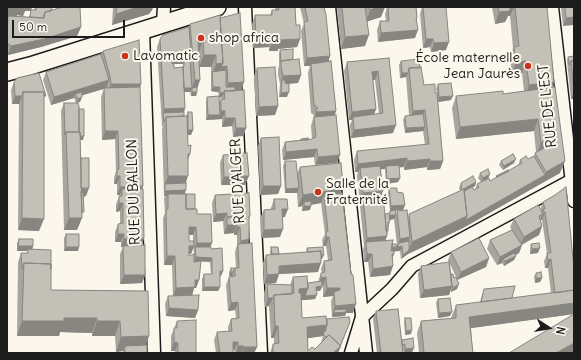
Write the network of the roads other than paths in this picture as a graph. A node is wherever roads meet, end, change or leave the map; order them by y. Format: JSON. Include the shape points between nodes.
{"nodes":[{"id":1,"x":217,"y":7,"type":"edge"},
{"id":2,"x":245,"y":7,"type":"edge"},
{"id":3,"x":329,"y":7,"type":"edge"},
{"id":4,"x":552,"y":7,"type":"edge"},
{"id":5,"x":164,"y":15,"type":"edge"},
{"id":6,"x":143,"y":31,"type":"junction"},
{"id":7,"x":7,"y":72,"type":"edge"},
{"id":8,"x":573,"y":179,"type":"edge"},
{"id":9,"x":574,"y":201,"type":"edge"},
{"id":10,"x":362,"y":317,"type":"junction"},
{"id":11,"x":154,"y":353,"type":"edge"},
{"id":12,"x":261,"y":353,"type":"edge"},
{"id":13,"x":351,"y":353,"type":"edge"},
{"id":14,"x":366,"y":353,"type":"edge"}],
"edges":[{"from":1,"to":5,"type":"main road"},
{"from":2,"to":12,"type":"street","name":"RUE D'ALGER"},
{"from":3,"to":10,"type":"street"},
{"from":4,"to":8,"type":"street","name":"RUE DE L'EST"},
{"from":5,"to":6,"type":"main road"},
{"from":6,"to":7,"type":"main road"},
{"from":6,"to":11,"type":"street","name":"RUE DU BALLON"},
{"from":8,"to":9,"type":"street","name":"RUE DE L'EST"},
{"from":8,"to":10,"type":"street","via":[[412,266]]},
{"from":10,"to":13,"type":"street"},
{"from":10,"to":14,"type":"street"}]}
